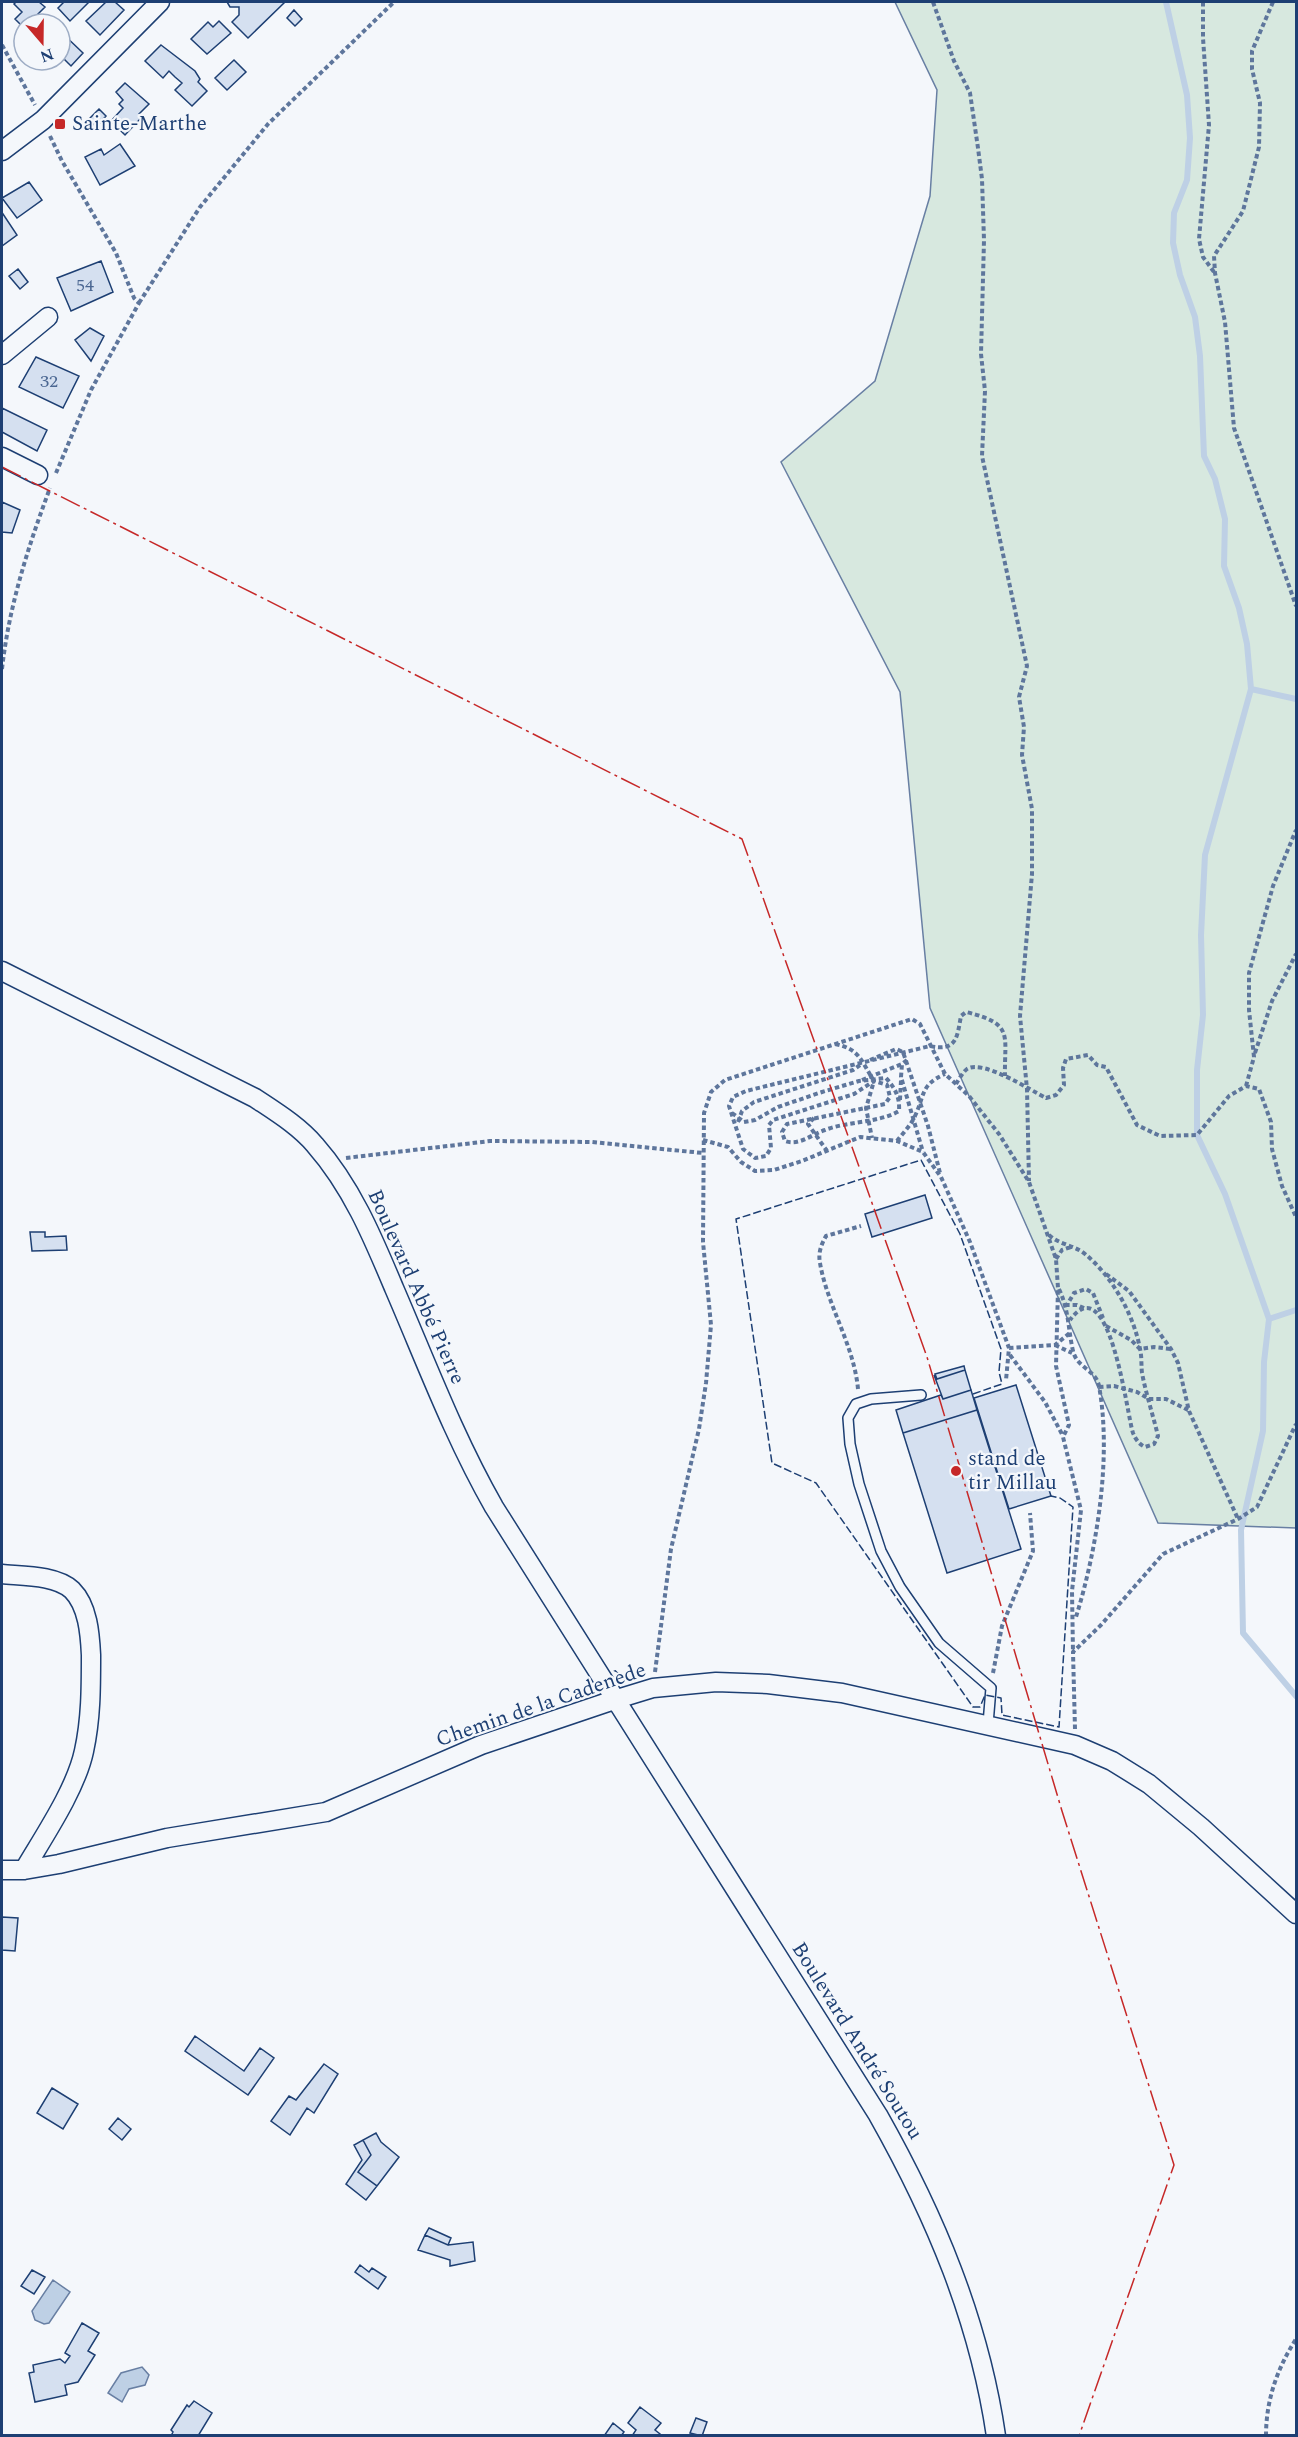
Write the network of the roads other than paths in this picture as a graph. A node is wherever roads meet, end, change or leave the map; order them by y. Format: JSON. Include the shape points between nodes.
{"nodes":[{"id":1,"x":160,"y":2,"type":"edge"},
{"id":2,"x":2,"y":151,"type":"edge"},
{"id":3,"x":48,"y":317,"type":"dead end"},
{"id":4,"x":2,"y":355,"type":"edge"},
{"id":5,"x":2,"y":457,"type":"edge"},
{"id":6,"x":38,"y":475,"type":"dead end"},
{"id":7,"x":2,"y":971,"type":"edge"},
{"id":8,"x":921,"y":1395,"type":"dead end"},
{"id":9,"x":2,"y":1574,"type":"edge"},
{"id":10,"x":617,"y":1699,"type":"junction"},
{"id":11,"x":988,"y":1724,"type":"junction"},
{"id":12,"x":2,"y":1870,"type":"edge"},
{"id":13,"x":24,"y":1870,"type":"junction"},
{"id":14,"x":1296,"y":1914,"type":"edge"},
{"id":15,"x":996,"y":2436,"type":"edge"}],
"edges":[{"from":1,"to":2,"type":"street","via":[[43,120]]},
{"from":3,"to":4,"type":"street"},
{"from":5,"to":6,"type":"street"},
{"from":7,"to":10,"type":"street","name":"Boulevard Abbé Pierre","via":[[255,1098],[299,1130],[328,1160],[374,1242],[476,1474]]},
{"from":8,"to":11,"type":"lane","via":[[856,1404],[848,1418],[849,1444],[880,1551],[939,1643],[991,1688]]},
{"from":9,"to":13,"type":"street","via":[[45,1579],[71,1588],[83,1604],[90,1646],[91,1704],[84,1754],[63,1803]]},
{"from":10,"to":11,"type":"street","name":"Chemin de la Cadenède","via":[[653,1688],[716,1682],[768,1684],[842,1694]]},
{"from":10,"to":13,"type":"street","name":"Chemin de la Cadenède","via":[[481,1745],[326,1812],[167,1838]]},
{"from":10,"to":15,"type":"street","name":"Boulevard André Soutou","via":[[878,2115],[912,2176],[960,2286],[985,2370]]},
{"from":11,"to":14,"type":"street","name":"Chemin de la Cadenède","via":[[1075,1745],[1112,1761],[1149,1784],[1201,1827]]},
{"from":12,"to":13,"type":"street","name":"Chemin de la Cadenède"}]}
